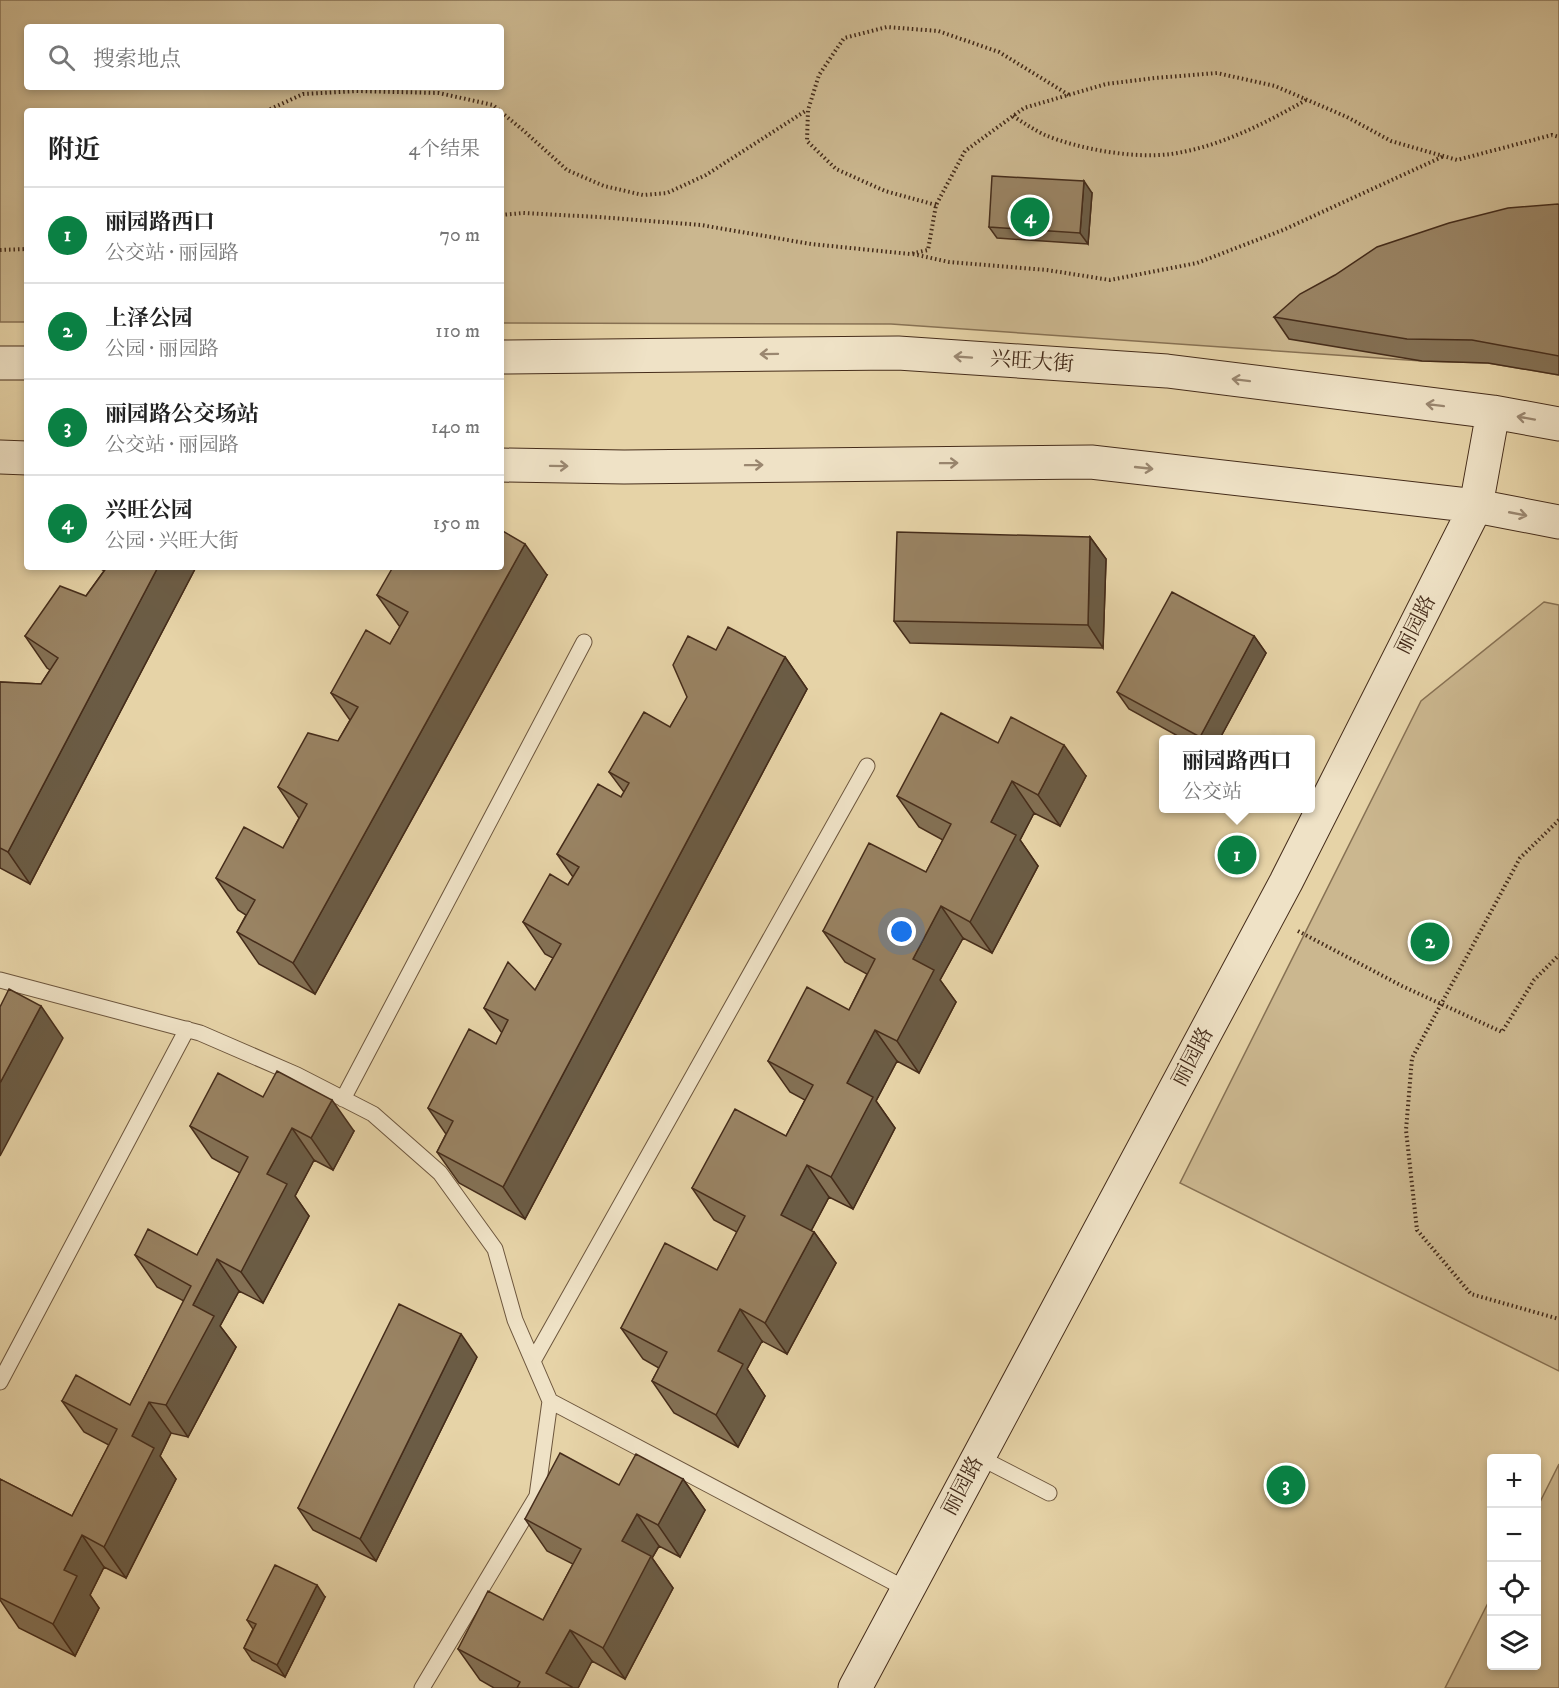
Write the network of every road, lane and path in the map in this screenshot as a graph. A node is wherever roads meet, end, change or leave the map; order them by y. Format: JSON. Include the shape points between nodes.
{"nodes":[{"id":1,"x":1070,"y":95,"type":"junction"},
{"id":2,"x":1307,"y":100,"type":"junction"},
{"id":3,"x":272,"y":108,"type":"edge"},
{"id":4,"x":497,"y":108,"type":"edge"},
{"id":5,"x":808,"y":110,"type":"junction"},
{"id":6,"x":504,"y":114,"type":"edge"},
{"id":7,"x":1013,"y":117,"type":"junction"},
{"id":8,"x":1559,"y":137,"type":"edge"},
{"id":9,"x":1444,"y":156,"type":"junction"},
{"id":10,"x":936,"y":205,"type":"junction"},
{"id":11,"x":504,"y":215,"type":"edge"},
{"id":12,"x":24,"y":249,"type":"edge"},
{"id":13,"x":0,"y":250,"type":"edge"},
{"id":14,"x":910,"y":254,"type":"junction"},
{"id":15,"x":504,"y":357,"type":"edge"},
{"id":16,"x":0,"y":363,"type":"edge"},
{"id":17,"x":24,"y":363,"type":"edge"},
{"id":18,"x":1493,"y":412,"type":"junction"},
{"id":19,"x":1559,"y":424,"type":"edge"},
{"id":20,"x":0,"y":457,"type":"edge"},
{"id":21,"x":24,"y":458,"type":"edge"},
{"id":22,"x":504,"y":465,"type":"edge"},
{"id":23,"x":1476,"y":506,"type":"junction"},
{"id":24,"x":1559,"y":522,"type":"edge"},
{"id":25,"x":584,"y":642,"type":"dead end"},
{"id":26,"x":867,"y":766,"type":"dead end"},
{"id":27,"x":1559,"y":820,"type":"edge"},
{"id":28,"x":1268,"y":916,"type":"junction"},
{"id":29,"x":1559,"y":955,"type":"edge"},
{"id":30,"x":0,"y":980,"type":"edge"},
{"id":31,"x":1440,"y":1004,"type":"junction"},
{"id":32,"x":186,"y":1029,"type":"junction"},
{"id":33,"x":343,"y":1099,"type":"junction"},
{"id":34,"x":1559,"y":1319,"type":"edge"},
{"id":35,"x":533,"y":1361,"type":"junction"},
{"id":36,"x":0,"y":1382,"type":"edge"},
{"id":37,"x":550,"y":1401,"type":"junction"},
{"id":38,"x":979,"y":1457,"type":"junction"},
{"id":39,"x":1049,"y":1493,"type":"dead end"},
{"id":40,"x":908,"y":1590,"type":"junction"},
{"id":41,"x":422,"y":1688,"type":"edge"},
{"id":42,"x":855,"y":1688,"type":"edge"}],
"edges":[{"from":1,"to":2,"type":"path","via":[[1106,84],[1217,73],[1275,86]]},
{"from":1,"to":5,"type":"path","via":[[999,52],[938,31],[887,27],[844,38],[819,75]]},
{"from":1,"to":7,"type":"path","via":[[1024,108]]},
{"from":2,"to":7,"type":"path","via":[[1265,124],[1212,144],[1170,154],[1122,154],[1078,146],[1044,135]]},
{"from":2,"to":9,"type":"path","via":[[1391,141]]},
{"from":3,"to":4,"type":"path","via":[[303,93],[356,91],[439,93]]},
{"from":5,"to":6,"type":"path","via":[[706,175],[667,193],[643,195],[604,186],[567,170]]},
{"from":5,"to":10,"type":"path","via":[[807,141],[836,169],[885,191]]},
{"from":7,"to":10,"type":"path","via":[[965,150]]},
{"from":8,"to":9,"type":"path","via":[[1552,135],[1457,160]]},
{"from":9,"to":14,"type":"path","via":[[1283,230],[1197,263],[1110,280]]},
{"from":10,"to":14,"type":"path","via":[[928,249]]},
{"from":11,"to":14,"type":"path","via":[[701,225],[811,244]]},
{"from":12,"to":13,"type":"path"},
{"from":18,"to":15,"type":"main road","name":"兴旺大街","one_way":true,"via":[[1167,371],[898,353]]},
{"from":16,"to":17,"type":"main road"},
{"from":19,"to":18,"type":"main road","name":"兴旺大街","one_way":true},
{"from":18,"to":23,"type":"main road","name":"丽园路"},
{"from":20,"to":21,"type":"main road"},
{"from":22,"to":23,"type":"main road","one_way":true,"via":[[1091,462]]},
{"from":23,"to":24,"type":"main road","one_way":true},
{"from":23,"to":28,"type":"main road","name":"丽园路"},
{"from":25,"to":33,"type":"lane"},
{"from":26,"to":35,"type":"lane"},
{"from":27,"to":31,"type":"path","via":[[1520,858]]},
{"from":28,"to":31,"type":"path"},
{"from":28,"to":38,"type":"main road","name":"丽园路"},
{"from":29,"to":31,"type":"path","via":[[1534,980],[1502,1032]]},
{"from":30,"to":32,"type":"lane"},
{"from":31,"to":34,"type":"path","via":[[1412,1058],[1406,1130],[1416,1230],[1471,1294]]},
{"from":32,"to":33,"type":"lane","via":[[297,1075]]},
{"from":32,"to":36,"type":"lane"},
{"from":33,"to":35,"type":"lane","via":[[373,1114],[440,1173],[495,1248],[515,1320]]},
{"from":35,"to":37,"type":"lane"},
{"from":37,"to":40,"type":"lane"},
{"from":37,"to":41,"type":"lane","via":[[537,1496]]},
{"from":38,"to":39,"type":"lane"},
{"from":38,"to":40,"type":"main road","name":"丽园路"},
{"from":40,"to":42,"type":"main road","name":"丽园路"}]}
